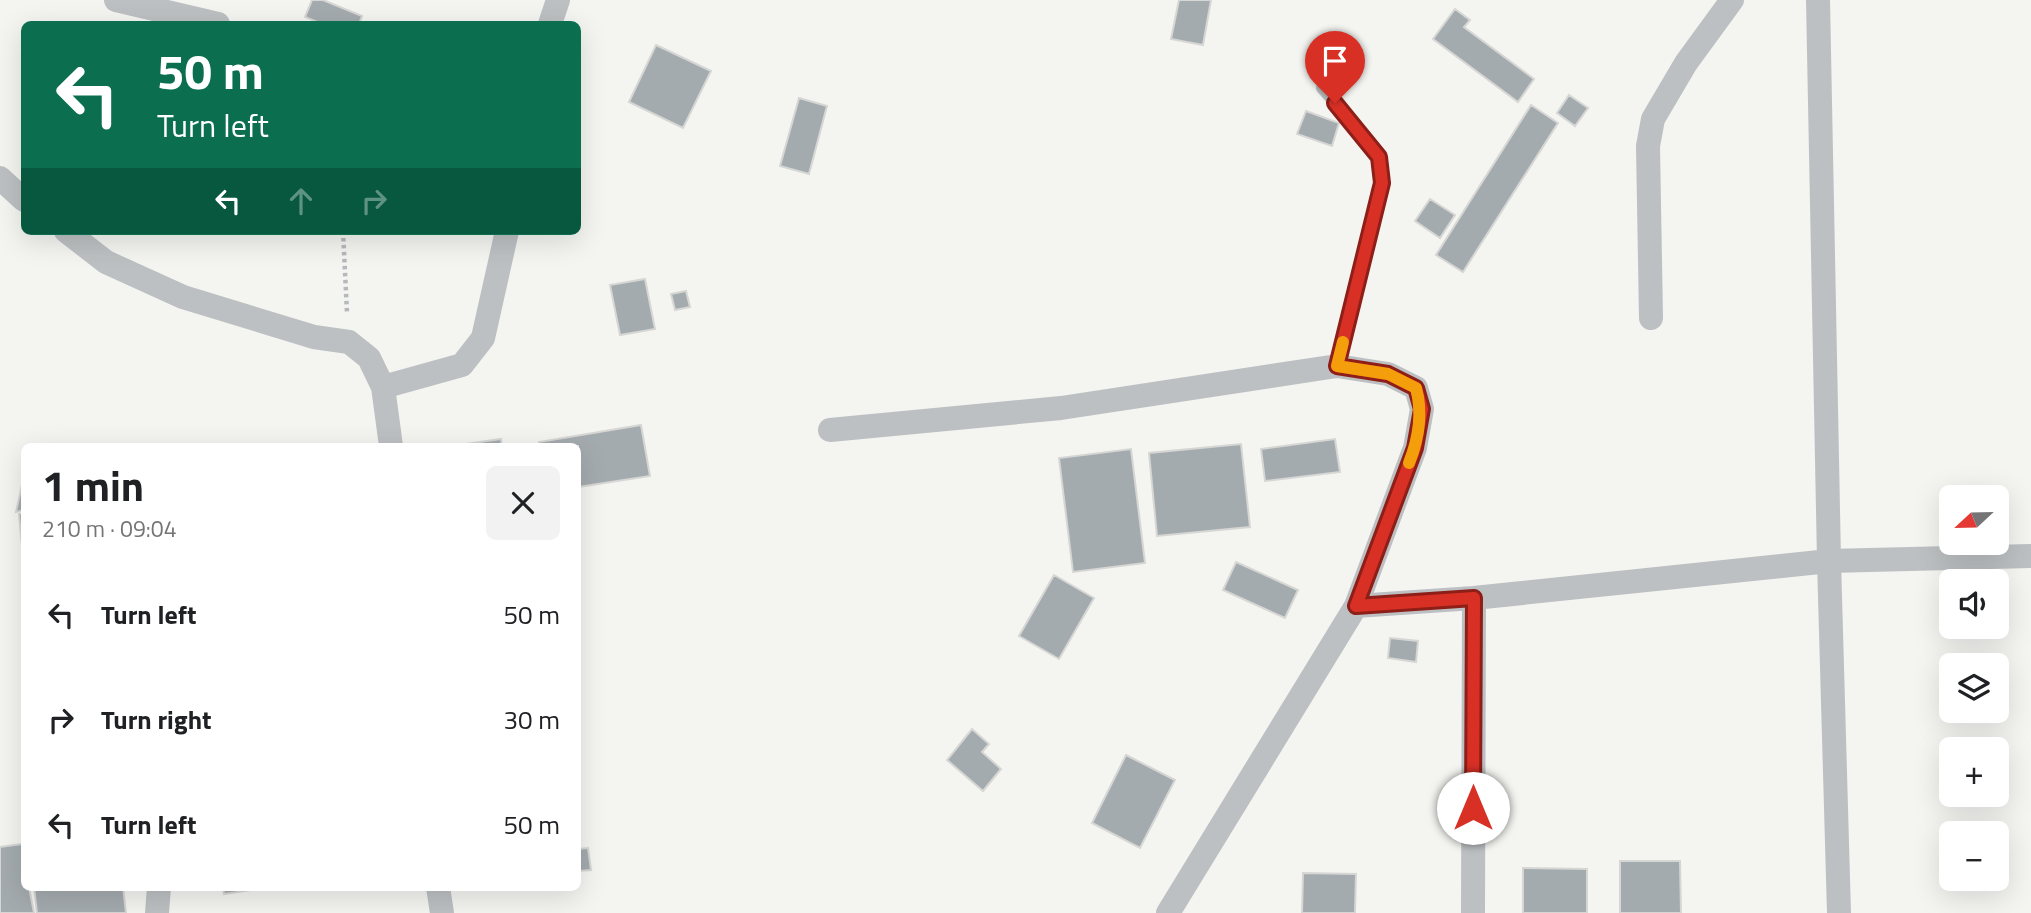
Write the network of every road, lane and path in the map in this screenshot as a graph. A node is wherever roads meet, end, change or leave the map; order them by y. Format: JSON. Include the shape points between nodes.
{"nodes":[{"id":1,"x":116,"y":0,"type":"edge"},
{"id":2,"x":558,"y":0,"type":"edge"},
{"id":3,"x":1732,"y":0,"type":"edge"},
{"id":4,"x":1818,"y":0,"type":"edge"},
{"id":5,"x":205,"y":21,"type":"edge"},
{"id":6,"x":551,"y":21,"type":"edge"},
{"id":7,"x":1322,"y":88,"type":"dead end"},
{"id":8,"x":0,"y":178,"type":"edge"},
{"id":9,"x":21,"y":197,"type":"edge"},
{"id":10,"x":71,"y":235,"type":"edge"},
{"id":11,"x":343,"y":235,"type":"edge"},
{"id":12,"x":506,"y":235,"type":"edge"},
{"id":13,"x":1651,"y":318,"type":"dead end"},
{"id":14,"x":349,"y":342,"type":"junction"},
{"id":15,"x":1337,"y":366,"type":"junction"},
{"id":16,"x":383,"y":387,"type":"junction"},
{"id":17,"x":830,"y":430,"type":"dead end"},
{"id":18,"x":391,"y":443,"type":"edge"},
{"id":19,"x":2031,"y":556,"type":"edge"},
{"id":20,"x":1829,"y":561,"type":"junction"},
{"id":21,"x":1474,"y":598,"type":"junction"},
{"id":22,"x":1356,"y":606,"type":"junction"},
{"id":23,"x":159,"y":891,"type":"edge"},
{"id":24,"x":439,"y":891,"type":"edge"},
{"id":25,"x":157,"y":913,"type":"edge"},
{"id":26,"x":442,"y":913,"type":"edge"},
{"id":27,"x":1168,"y":913,"type":"edge"},
{"id":28,"x":1473,"y":913,"type":"edge"},
{"id":29,"x":1839,"y":913,"type":"edge"}],
"edges":[{"from":1,"to":5,"type":"street"},
{"from":2,"to":6,"type":"street"},
{"from":3,"to":13,"type":"street","via":[[1653,119],[1648,146]]},
{"from":4,"to":20,"type":"street"},
{"from":7,"to":15,"type":"lane","via":[[1379,157],[1382,183]]},
{"from":8,"to":9,"type":"street"},
{"from":10,"to":14,"type":"street","via":[[106,261],[183,297],[314,337]]},
{"from":11,"to":14,"type":"path"},
{"from":12,"to":16,"type":"street","via":[[483,338],[462,365]]},
{"from":14,"to":16,"type":"street","via":[[369,358]]},
{"from":15,"to":17,"type":"street","via":[[1061,408]]},
{"from":15,"to":22,"type":"street","via":[[1388,374],[1416,388],[1422,409],[1415,448]]},
{"from":16,"to":18,"type":"street"},
{"from":19,"to":20,"type":"street"},
{"from":20,"to":21,"type":"street"},
{"from":20,"to":29,"type":"street"},
{"from":21,"to":22,"type":"street"},
{"from":21,"to":28,"type":"street"},
{"from":22,"to":27,"type":"street"},
{"from":23,"to":25,"type":"street"},
{"from":24,"to":26,"type":"street"}]}
